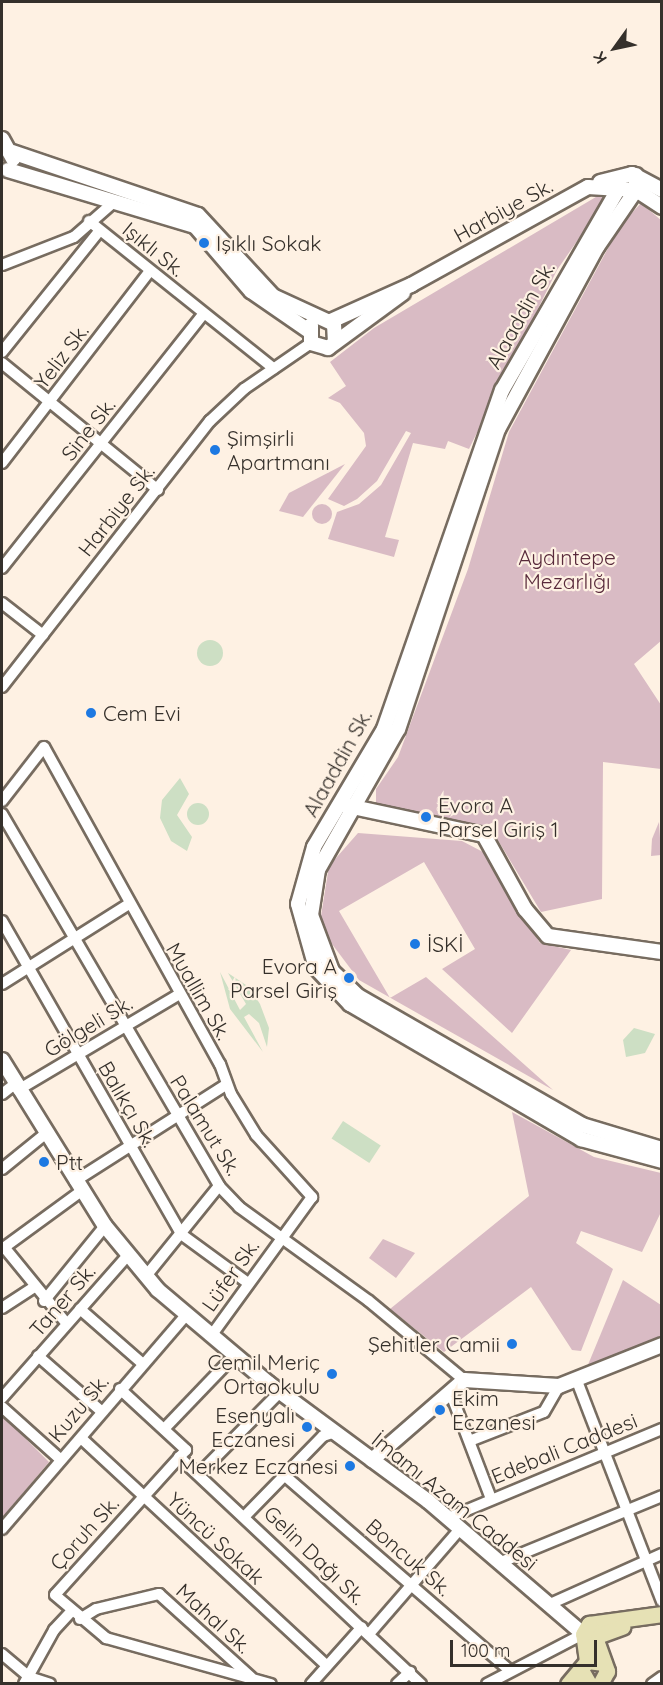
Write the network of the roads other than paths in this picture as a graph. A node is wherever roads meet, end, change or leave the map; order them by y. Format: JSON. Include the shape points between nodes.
{"nodes":[{"id":1,"x":2,"y":139,"type":"edge"},
{"id":2,"x":12,"y":152,"type":"junction"},
{"id":3,"x":5,"y":172,"type":"edge"},
{"id":4,"x":636,"y":175,"type":"junction"},
{"id":5,"x":620,"y":186,"type":"junction"},
{"id":6,"x":588,"y":187,"type":"junction"},
{"id":7,"x":636,"y":190,"type":"junction"},
{"id":8,"x":662,"y":190,"type":"edge"},
{"id":9,"x":118,"y":197,"type":"junction"},
{"id":10,"x":662,"y":207,"type":"edge"},
{"id":11,"x":89,"y":221,"type":"junction"},
{"id":12,"x":100,"y":230,"type":"junction"},
{"id":13,"x":2,"y":265,"type":"edge"},
{"id":14,"x":150,"y":271,"type":"junction"},
{"id":15,"x":411,"y":285,"type":"junction"},
{"id":16,"x":203,"y":314,"type":"junction"},
{"id":17,"x":326,"y":320,"type":"junction"},
{"id":18,"x":310,"y":337,"type":"junction"},
{"id":19,"x":335,"y":342,"type":"junction"},
{"id":20,"x":2,"y":352,"type":"edge"},
{"id":21,"x":2,"y":363,"type":"edge"},
{"id":22,"x":273,"y":368,"type":"junction"},
{"id":23,"x":49,"y":403,"type":"junction"},
{"id":24,"x":102,"y":444,"type":"junction"},
{"id":25,"x":2,"y":463,"type":"edge"},
{"id":26,"x":158,"y":490,"type":"junction"},
{"id":27,"x":2,"y":568,"type":"edge"},
{"id":28,"x":2,"y":603,"type":"edge"},
{"id":29,"x":429,"y":614,"type":"junction"},
{"id":30,"x":43,"y":635,"type":"junction"},
{"id":31,"x":2,"y":687,"type":"edge"},
{"id":32,"x":2,"y":801,"type":"edge"},
{"id":33,"x":346,"y":806,"type":"junction"},
{"id":34,"x":2,"y":814,"type":"edge"},
{"id":35,"x":129,"y":904,"type":"junction"},
{"id":36,"x":2,"y":921,"type":"edge"},
{"id":37,"x":73,"y":940,"type":"junction"},
{"id":38,"x":662,"y":952,"type":"edge"},
{"id":39,"x":31,"y":967,"type":"junction"},
{"id":40,"x":2,"y":984,"type":"edge"},
{"id":41,"x":178,"y":995,"type":"junction"},
{"id":42,"x":124,"y":1027,"type":"junction"},
{"id":43,"x":77,"y":1055,"type":"junction"},
{"id":44,"x":2,"y":1060,"type":"edge"},
{"id":45,"x":471,"y":1071,"type":"junction"},
{"id":46,"x":227,"y":1084,"type":"junction"},
{"id":47,"x":16,"y":1087,"type":"junction"},
{"id":48,"x":2,"y":1094,"type":"edge"},
{"id":49,"x":176,"y":1115,"type":"junction"},
{"id":50,"x":45,"y":1134,"type":"junction"},
{"id":51,"x":129,"y":1144,"type":"junction"},
{"id":52,"x":662,"y":1149,"type":"edge"},
{"id":53,"x":662,"y":1161,"type":"edge"},
{"id":54,"x":2,"y":1169,"type":"edge"},
{"id":55,"x":79,"y":1186,"type":"junction"},
{"id":56,"x":219,"y":1186,"type":"junction"},
{"id":57,"x":105,"y":1226,"type":"junction"},
{"id":58,"x":181,"y":1234,"type":"junction"},
{"id":59,"x":281,"y":1238,"type":"junction"},
{"id":60,"x":3,"y":1248,"type":"edge"},
{"id":61,"x":128,"y":1255,"type":"junction"},
{"id":62,"x":146,"y":1275,"type":"junction"},
{"id":63,"x":248,"y":1283,"type":"junction"},
{"id":64,"x":34,"y":1287,"type":"junction"},
{"id":65,"x":44,"y":1301,"type":"junction"},
{"id":66,"x":2,"y":1308,"type":"edge"},
{"id":67,"x":80,"y":1309,"type":"junction"},
{"id":68,"x":187,"y":1314,"type":"junction"},
{"id":69,"x":66,"y":1324,"type":"junction"},
{"id":70,"x":211,"y":1336,"type":"junction"},
{"id":71,"x":662,"y":1345,"type":"edge"},
{"id":72,"x":235,"y":1355,"type":"junction"},
{"id":73,"x":38,"y":1356,"type":"junction"},
{"id":74,"x":142,"y":1363,"type":"junction"},
{"id":75,"x":464,"y":1380,"type":"junction"},
{"id":76,"x":577,"y":1381,"type":"junction"},
{"id":77,"x":559,"y":1386,"type":"junction"},
{"id":78,"x":120,"y":1389,"type":"junction"},
{"id":79,"x":280,"y":1392,"type":"junction"},
{"id":80,"x":451,"y":1394,"type":"junction"},
{"id":81,"x":2,"y":1398,"type":"edge"},
{"id":82,"x":2,"y":1407,"type":"edge"},
{"id":83,"x":101,"y":1411,"type":"junction"},
{"id":84,"x":164,"y":1429,"type":"junction"},
{"id":85,"x":662,"y":1429,"type":"edge"},
{"id":86,"x":335,"y":1432,"type":"junction"},
{"id":87,"x":81,"y":1438,"type":"junction"},
{"id":88,"x":472,"y":1440,"type":"junction"},
{"id":89,"x":605,"y":1451,"type":"junction"},
{"id":90,"x":179,"y":1457,"type":"junction"},
{"id":91,"x":61,"y":1460,"type":"junction"},
{"id":92,"x":372,"y":1460,"type":"junction"},
{"id":93,"x":199,"y":1474,"type":"junction"},
{"id":94,"x":284,"y":1475,"type":"junction"},
{"id":95,"x":662,"y":1496,"type":"edge"},
{"id":96,"x":143,"y":1497,"type":"junction"},
{"id":97,"x":491,"y":1499,"type":"junction"},
{"id":98,"x":626,"y":1511,"type":"junction"},
{"id":99,"x":245,"y":1516,"type":"junction"},
{"id":100,"x":448,"y":1518,"type":"junction"},
{"id":101,"x":2,"y":1528,"type":"edge"},
{"id":102,"x":460,"y":1529,"type":"junction"},
{"id":103,"x":662,"y":1554,"type":"edge"},
{"id":104,"x":646,"y":1562,"type":"junction"},
{"id":105,"x":499,"y":1563,"type":"junction"},
{"id":106,"x":412,"y":1585,"type":"junction"},
{"id":107,"x":662,"y":1601,"type":"edge"},
{"id":108,"x":550,"y":1604,"type":"junction"},
{"id":109,"x":662,"y":1615,"type":"edge"},
{"id":110,"x":75,"y":1616,"type":"junction"},
{"id":111,"x":366,"y":1631,"type":"junction"},
{"id":112,"x":589,"y":1631,"type":"junction"},
{"id":113,"x":2,"y":1654,"type":"edge"},
{"id":114,"x":327,"y":1666,"type":"junction"},
{"id":115,"x":508,"y":1668,"type":"junction"},
{"id":116,"x":410,"y":1672,"type":"junction"},
{"id":117,"x":593,"y":1677,"type":"edge"},
{"id":118,"x":662,"y":1677,"type":"edge"},
{"id":119,"x":252,"y":1678,"type":"junction"},
{"id":120,"x":26,"y":1680,"type":"edge"},
{"id":121,"x":50,"y":1683,"type":"edge"},
{"id":122,"x":271,"y":1683,"type":"edge"},
{"id":123,"x":311,"y":1683,"type":"edge"},
{"id":124,"x":397,"y":1683,"type":"edge"},
{"id":125,"x":421,"y":1683,"type":"edge"},
{"id":126,"x":487,"y":1683,"type":"edge"},
{"id":127,"x":568,"y":1683,"type":"edge"},
{"id":128,"x":652,"y":1683,"type":"edge"}],
"edges":[{"from":1,"to":2,"type":"street"},
{"from":2,"to":3,"type":"street"},
{"from":2,"to":9,"type":"street"},
{"from":3,"to":9,"type":"street"},
{"from":4,"to":6,"type":"street"},
{"from":4,"to":7,"type":"street"},
{"from":4,"to":8,"type":"street"},
{"from":5,"to":6,"type":"street","name":"Harbiye Sk."},
{"from":5,"to":7,"type":"street","name":"Harbiye Sk."},
{"from":5,"to":29,"type":"street","name":"Alaaddin Sk.","via":[[502,390]]},
{"from":6,"to":15,"type":"street","name":"Harbiye Sk."},
{"from":7,"to":10,"type":"street","name":"Harbiye Sk."},
{"from":7,"to":29,"type":"street","name":"Alaaddin Sk.","via":[[597,247],[498,429]]},
{"from":9,"to":11,"type":"street"},
{"from":9,"to":17,"type":"street","via":[[198,215],[273,296]]},
{"from":9,"to":18,"type":"street","via":[[195,226],[251,291]]},
{"from":11,"to":12,"type":"street","name":"Işıklı Sk."},
{"from":11,"to":13,"type":"street","via":[[74,237]]},
{"from":12,"to":14,"type":"street","name":"Işıklı Sk."},
{"from":12,"to":20,"type":"street"},
{"from":14,"to":16,"type":"street","name":"Işıklı Sk."},
{"from":14,"to":23,"type":"street","name":"Yeliz Sk."},
{"from":15,"to":17,"type":"street","name":"Harbiye Sk."},
{"from":15,"to":19,"type":"street"},
{"from":16,"to":22,"type":"street","name":"Işıklı Sk."},
{"from":16,"to":24,"type":"street","name":"Sine Sk."},
{"from":17,"to":18,"type":"street"},
{"from":17,"to":19,"type":"street","via":[[338,333]]},
{"from":18,"to":19,"type":"street","via":[[323,349]]},
{"from":18,"to":22,"type":"street","name":"Harbiye Sk."},
{"from":21,"to":23,"type":"street"},
{"from":22,"to":26,"type":"street","name":"Harbiye Sk.","via":[[210,421]]},
{"from":23,"to":24,"type":"street"},
{"from":23,"to":25,"type":"street","name":"Yeliz Sk."},
{"from":24,"to":26,"type":"street"},
{"from":24,"to":27,"type":"street","name":"Sine Sk."},
{"from":26,"to":30,"type":"street","name":"Harbiye Sk."},
{"from":28,"to":30,"type":"street"},
{"from":29,"to":33,"type":"street","name":"Alaaddin Sk.","via":[[384,729]]},
{"from":29,"to":33,"type":"street","name":"Alaaddin Sk.","via":[[435,627],[398,729]]},
{"from":30,"to":31,"type":"street","name":"Harbiye Sk."},
{"from":32,"to":35,"type":"street","name":"Muallim Sk.","via":[[44,747]]},
{"from":33,"to":38,"type":"street","via":[[484,835],[525,909],[548,936]]},
{"from":33,"to":45,"type":"street","name":"Alaaddin Sk.","via":[[318,870],[313,892],[311,915],[322,952],[358,996]]},
{"from":34,"to":37,"type":"street","name":"Palamut Sk."},
{"from":35,"to":37,"type":"street"},
{"from":35,"to":41,"type":"street","name":"Muallim Sk."},
{"from":36,"to":39,"type":"street","name":"Balıkçı Sk."},
{"from":37,"to":39,"type":"street"},
{"from":37,"to":42,"type":"street","name":"Palamut Sk."},
{"from":39,"to":40,"type":"street"},
{"from":39,"to":43,"type":"street","name":"Balıkçı Sk."},
{"from":41,"to":42,"type":"street","name":"Gölgeli Sk."},
{"from":41,"to":46,"type":"street","name":"Muallim Sk."},
{"from":42,"to":43,"type":"street","name":"Gölgeli Sk."},
{"from":42,"to":49,"type":"street","name":"Palamut Sk."},
{"from":43,"to":47,"type":"street","name":"Gölgeli Sk."},
{"from":43,"to":51,"type":"street","name":"Balıkçı Sk."},
{"from":44,"to":47,"type":"street","name":"İmamı Azam Caddesi"},
{"from":45,"to":52,"type":"street","name":"Alaaddin Sk.","via":[[598,1133]]},
{"from":45,"to":53,"type":"street","name":"Alaaddin Sk.","via":[[592,1143]]},
{"from":46,"to":49,"type":"street"},
{"from":46,"to":59,"type":"street","name":"Muallim Sk.","via":[[256,1135],[312,1197]]},
{"from":47,"to":48,"type":"street","name":"Gölgeli Sk."},
{"from":47,"to":50,"type":"street","name":"İmamı Azam Caddesi"},
{"from":49,"to":51,"type":"street"},
{"from":49,"to":56,"type":"street","name":"Palamut Sk."},
{"from":50,"to":54,"type":"street"},
{"from":50,"to":55,"type":"street","name":"İmamı Azam Caddesi"},
{"from":51,"to":55,"type":"street"},
{"from":51,"to":58,"type":"street","name":"Balıkçı Sk."},
{"from":55,"to":57,"type":"street","name":"İmamı Azam Caddesi"},
{"from":55,"to":60,"type":"street"},
{"from":56,"to":58,"type":"street"},
{"from":56,"to":59,"type":"street","name":"Palamut Sk."},
{"from":57,"to":61,"type":"street","name":"İmamı Azam Caddesi"},
{"from":57,"to":65,"type":"street"},
{"from":58,"to":62,"type":"street"},
{"from":58,"to":63,"type":"street","name":"Balıkçı Sk."},
{"from":59,"to":63,"type":"street","name":"Lüfer Sk."},
{"from":59,"to":75,"type":"street","name":"Palamut Sk.","via":[[369,1301]]},
{"from":60,"to":64,"type":"street"},
{"from":61,"to":62,"type":"street","name":"İmamı Azam Caddesi"},
{"from":61,"to":67,"type":"street","name":"Taner Sk."},
{"from":62,"to":68,"type":"street","name":"İmamı Azam Caddesi"},
{"from":63,"to":70,"type":"street","name":"Lüfer Sk."},
{"from":64,"to":65,"type":"street"},
{"from":64,"to":66,"type":"street"},
{"from":65,"to":69,"type":"street"},
{"from":67,"to":69,"type":"street","name":"Taner Sk."},
{"from":67,"to":74,"type":"street"},
{"from":68,"to":70,"type":"street","name":"İmamı Azam Caddesi"},
{"from":68,"to":74,"type":"street","name":"Kuzu Sk."},
{"from":69,"to":73,"type":"street","name":"Taner Sk."},
{"from":70,"to":72,"type":"street","name":"İmamı Azam Caddesi"},
{"from":71,"to":76,"type":"street"},
{"from":72,"to":79,"type":"street","name":"İmamı Azam Caddesi"},
{"from":72,"to":84,"type":"street"},
{"from":73,"to":81,"type":"street","name":"Taner Sk."},
{"from":73,"to":83,"type":"street"},
{"from":74,"to":78,"type":"street","name":"Kuzu Sk."},
{"from":75,"to":77,"type":"street"},
{"from":75,"to":80,"type":"street"},
{"from":76,"to":77,"type":"street"},
{"from":76,"to":89,"type":"street"},
{"from":77,"to":88,"type":"street","via":[[544,1412]]},
{"from":78,"to":83,"type":"street","name":"Kuzu Sk."},
{"from":78,"to":84,"type":"street"},
{"from":79,"to":86,"type":"street","name":"İmamı Azam Caddesi"},
{"from":79,"to":93,"type":"street"},
{"from":80,"to":88,"type":"street"},
{"from":80,"to":92,"type":"street"},
{"from":82,"to":91,"type":"street"},
{"from":83,"to":87,"type":"street","name":"Kuzu Sk."},
{"from":84,"to":90,"type":"street","via":[[186,1450]]},
{"from":85,"to":89,"type":"street","name":"Edebali Caddesi"},
{"from":86,"to":92,"type":"street","name":"İmamı Azam Caddesi"},
{"from":86,"to":94,"type":"street","via":[[323,1436]]},
{"from":87,"to":91,"type":"street","name":"Kuzu Sk."},
{"from":87,"to":96,"type":"street","name":"Yüncü Sokak"},
{"from":88,"to":97,"type":"street"},
{"from":89,"to":97,"type":"street","name":"Edebali Caddesi"},
{"from":89,"to":98,"type":"street"},
{"from":90,"to":93,"type":"street","name":"Gelin Dağı Sk."},
{"from":90,"to":96,"type":"street","name":"Çoruh Sk."},
{"from":91,"to":101,"type":"street","name":"Kuzu Sk."},
{"from":92,"to":100,"type":"street","name":"İmamı Azam Caddesi"},
{"from":93,"to":99,"type":"street","name":"Gelin Dağı Sk."},
{"from":94,"to":99,"type":"street"},
{"from":94,"to":106,"type":"street","name":"Boncuk Sk."},
{"from":95,"to":98,"type":"street"},
{"from":96,"to":110,"type":"street","name":"Çoruh Sk.","via":[[55,1595]]},
{"from":96,"to":114,"type":"street","name":"Yüncü Sokak"},
{"from":97,"to":100,"type":"street","name":"Edebali Caddesi"},
{"from":98,"to":104,"type":"street"},
{"from":98,"to":105,"type":"street"},
{"from":99,"to":111,"type":"street","name":"Gelin Dağı Sk."},
{"from":100,"to":102,"type":"street","name":"İmamı Azam Caddesi"},
{"from":102,"to":105,"type":"street","name":"İmamı Azam Caddesi"},
{"from":102,"to":106,"type":"street"},
{"from":103,"to":104,"type":"street"},
{"from":104,"to":107,"type":"street"},
{"from":104,"to":108,"type":"street"},
{"from":105,"to":108,"type":"street","name":"İmamı Azam Caddesi"},
{"from":106,"to":111,"type":"street"},
{"from":106,"to":115,"type":"street","name":"Boncuk Sk."},
{"from":108,"to":112,"type":"street","name":"İmamı Azam Caddesi"},
{"from":109,"to":112,"type":"main road"},
{"from":110,"to":119,"type":"street","name":"Çoruh Sk.","via":[[106,1638]]},
{"from":110,"to":119,"type":"street","name":"Mahal Sk.","via":[[159,1594]]},
{"from":110,"to":120,"type":"street","via":[[29,1668]]},
{"from":111,"to":114,"type":"street"},
{"from":111,"to":116,"type":"street","name":"Gelin Dağı Sk."},
{"from":112,"to":115,"type":"street"},
{"from":112,"to":117,"type":"main road"},
{"from":113,"to":120,"type":"street"},
{"from":114,"to":123,"type":"street"},
{"from":115,"to":126,"type":"street"},
{"from":116,"to":124,"type":"street"},
{"from":116,"to":125,"type":"street","name":"Gelin Dağı Sk."},
{"from":117,"to":127,"type":"main road"},
{"from":118,"to":128,"type":"street"},
{"from":119,"to":122,"type":"street","name":"Çoruh Sk."},
{"from":120,"to":121,"type":"street"}]}
